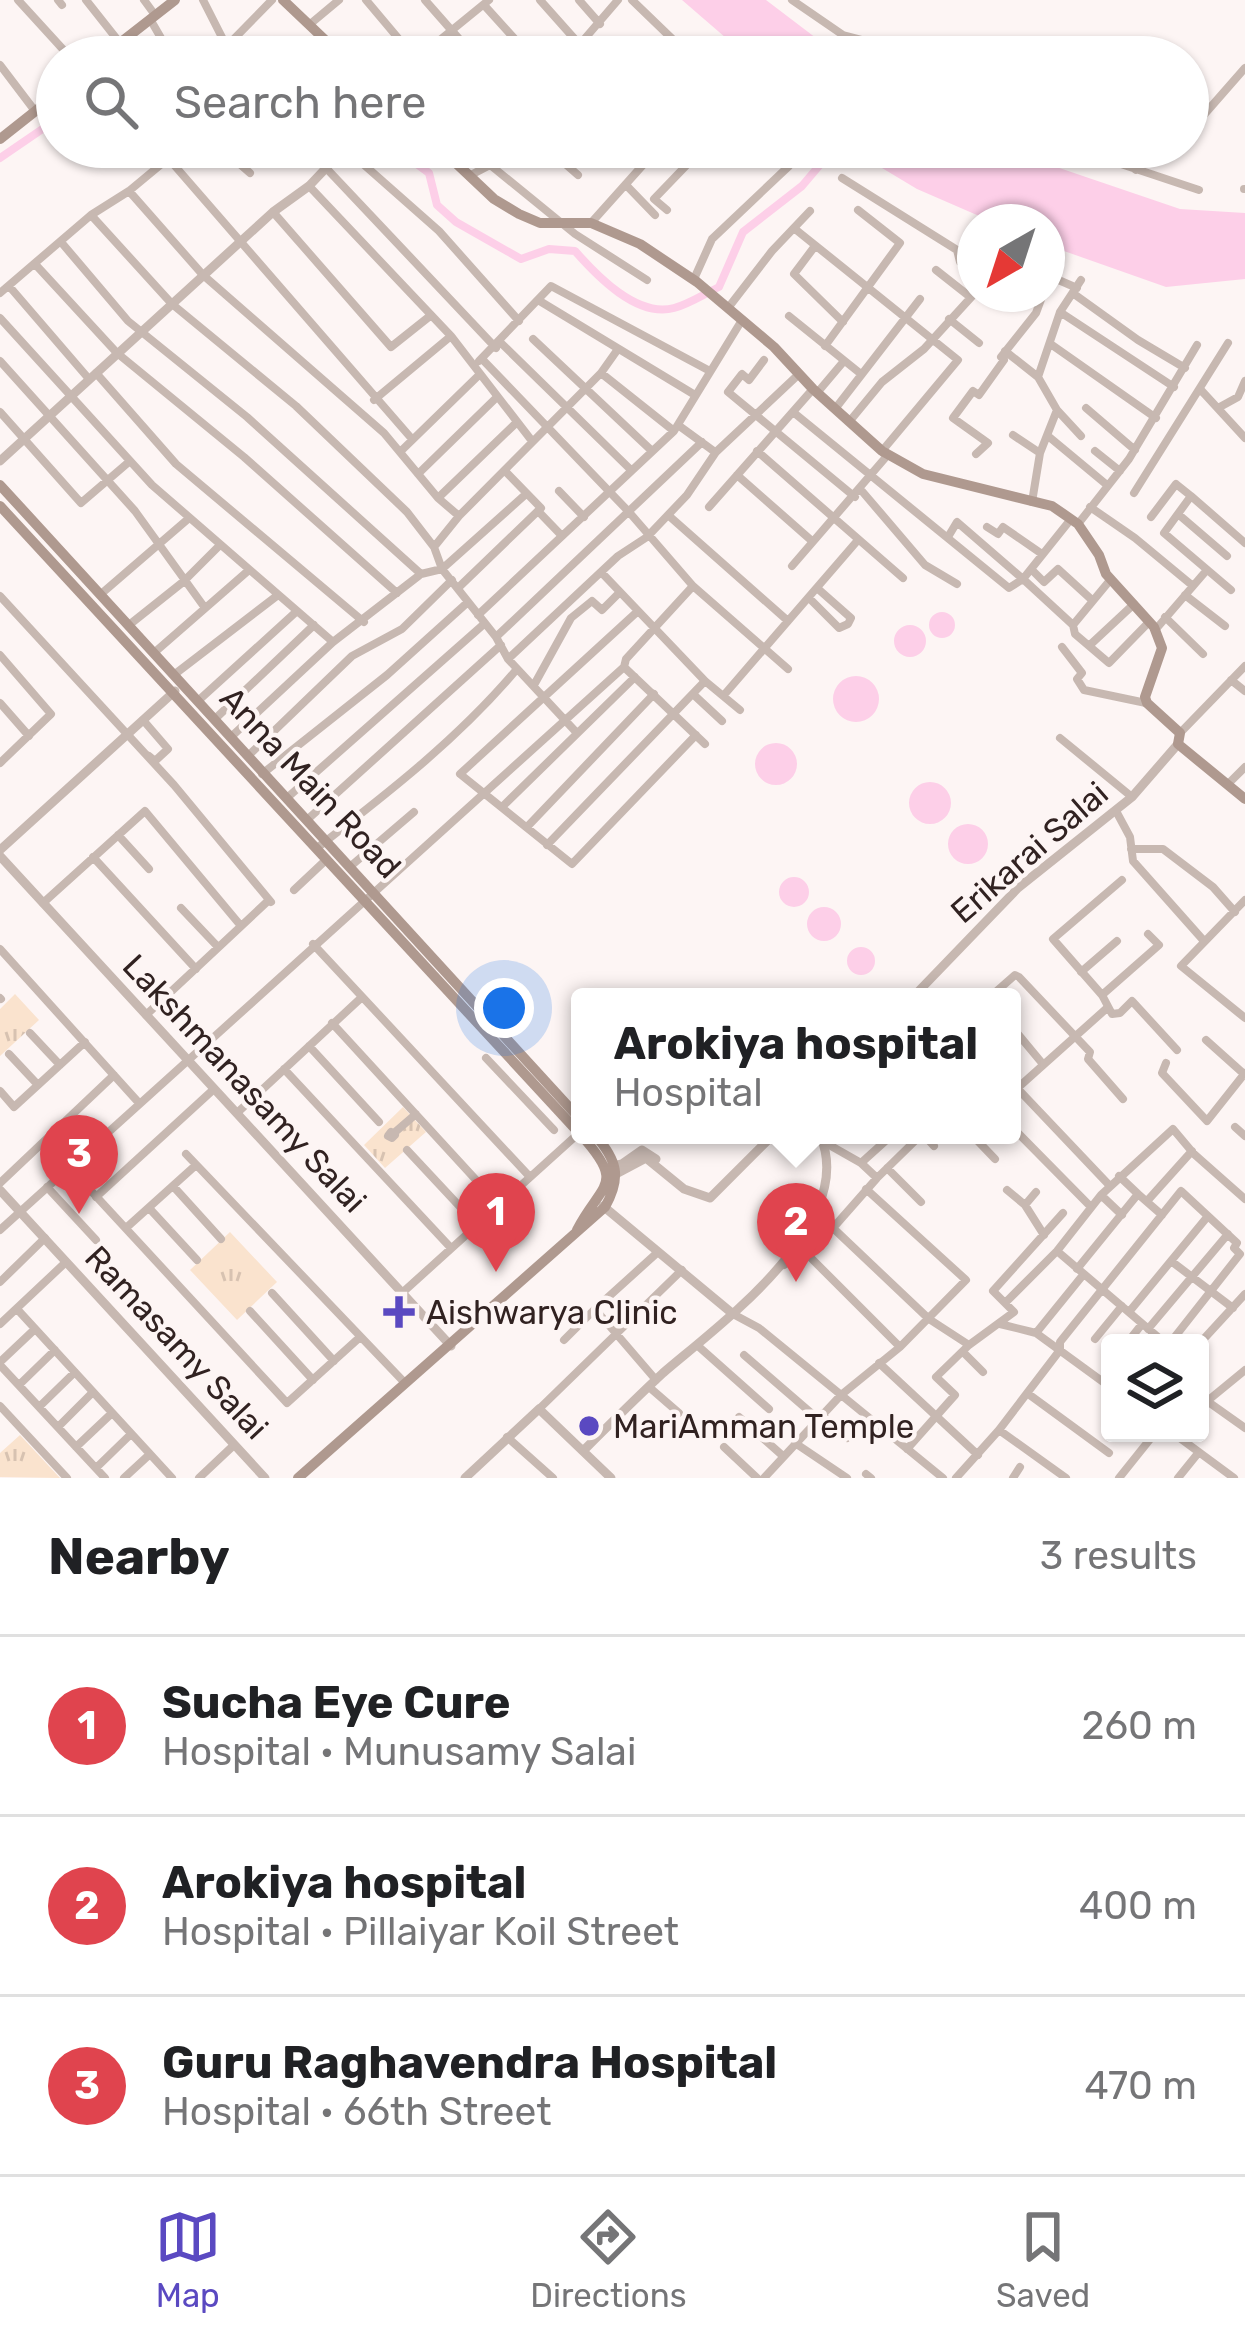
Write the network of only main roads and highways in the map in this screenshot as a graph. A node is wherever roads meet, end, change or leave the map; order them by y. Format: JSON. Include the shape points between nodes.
{"nodes":[{"id":1,"x":175,"y":0,"type":"edge"},
{"id":2,"x":283,"y":0,"type":"edge"},
{"id":3,"x":129,"y":36,"type":"edge"},
{"id":4,"x":320,"y":36,"type":"edge"},
{"id":5,"x":36,"y":110,"type":"edge"},
{"id":6,"x":0,"y":138,"type":"edge"},
{"id":7,"x":461,"y":168,"type":"edge"},
{"id":8,"x":0,"y":485,"type":"edge"},
{"id":9,"x":0,"y":506,"type":"edge"},
{"id":10,"x":177,"y":683,"type":"junction"},
{"id":11,"x":259,"y":776,"type":"junction"},
{"id":12,"x":1245,"y":799,"type":"edge"},
{"id":13,"x":322,"y":844,"type":"junction"},
{"id":14,"x":571,"y":1108,"type":"edge"},
{"id":15,"x":571,"y":1124,"type":"edge"},
{"id":16,"x":588,"y":1144,"type":"edge"},
{"id":17,"x":599,"y":1144,"type":"edge"},
{"id":18,"x":611,"y":1171,"type":"junction"},
{"id":19,"x":298,"y":1478,"type":"edge"}],
"edges":[{"from":1,"to":3,"type":"main road"},
{"from":2,"to":4,"type":"main road"},
{"from":5,"to":6,"type":"main road"},
{"from":7,"to":12,"type":"main road","via":[[519,214],[540,223],[590,223],[696,280],[882,452],[923,474],[1052,506],[1075,521],[1162,648],[1147,703]]},
{"from":8,"to":10,"type":"main road","name":"Anna Main Road"},
{"from":9,"to":10,"type":"main road","name":"Anna Main Road"},
{"from":10,"to":11,"type":"main road","name":"Anna Main Road"},
{"from":10,"to":11,"type":"main road","name":"Anna Main Road","via":[[249,755]]},
{"from":11,"to":13,"type":"main road","name":"Anna Main Road"},
{"from":11,"to":13,"type":"main road","name":"Anna Main Road","via":[[288,797]]},
{"from":13,"to":14,"type":"main road","name":"Anna Main Road","via":[[352,865]]},
{"from":13,"to":15,"type":"main road","name":"Anna Main Road","via":[[327,859]]},
{"from":16,"to":18,"type":"main road","name":"Anna Main Road"},
{"from":17,"to":18,"type":"main road"},
{"from":18,"to":19,"type":"main road","via":[[588,1226]]}]}
